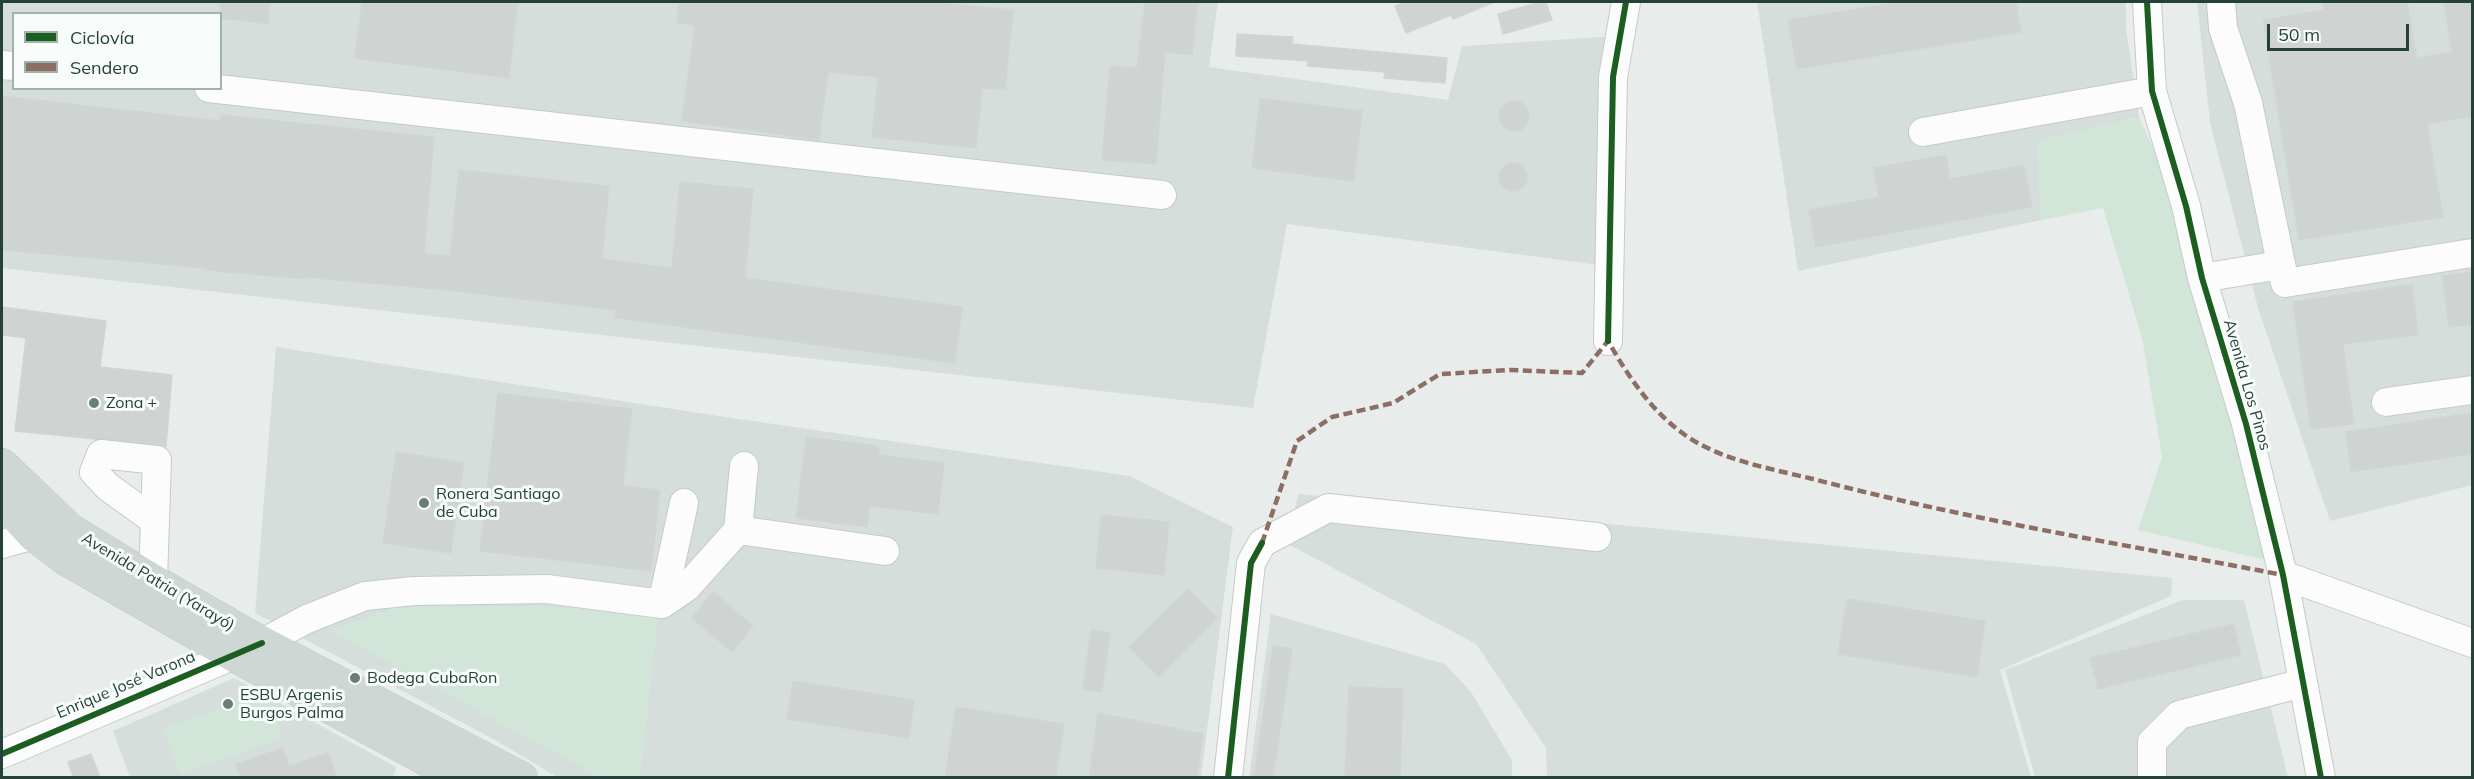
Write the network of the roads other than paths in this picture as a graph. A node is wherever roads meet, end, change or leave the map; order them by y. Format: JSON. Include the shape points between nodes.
{"nodes":[{"id":1,"x":1626,"y":2,"type":"edge"},
{"id":2,"x":2147,"y":2,"type":"edge"},
{"id":3,"x":2221,"y":2,"type":"edge"},
{"id":4,"x":222,"y":89,"type":"edge"},
{"id":5,"x":2152,"y":91,"type":"junction"},
{"id":6,"x":1923,"y":132,"type":"dead end"},
{"id":7,"x":1162,"y":195,"type":"dead end"},
{"id":8,"x":2472,"y":253,"type":"edge"},
{"id":9,"x":2280,"y":265,"type":"junction"},
{"id":10,"x":2202,"y":278,"type":"junction"},
{"id":11,"x":1608,"y":341,"type":"dead end"},
{"id":12,"x":2472,"y":390,"type":"edge"},
{"id":13,"x":2386,"y":402,"type":"dead end"},
{"id":14,"x":2,"y":465,"type":"edge"},
{"id":15,"x":744,"y":466,"type":"dead end"},
{"id":16,"x":2,"y":500,"type":"edge"},
{"id":17,"x":684,"y":503,"type":"dead end"},
{"id":18,"x":154,"y":520,"type":"dead end"},
{"id":19,"x":738,"y":530,"type":"junction"},
{"id":20,"x":34,"y":535,"type":"junction"},
{"id":21,"x":1597,"y":537,"type":"dead end"},
{"id":22,"x":2,"y":544,"type":"edge"},
{"id":23,"x":885,"y":551,"type":"dead end"},
{"id":24,"x":2283,"y":575,"type":"junction"},
{"id":25,"x":153,"y":581,"type":"junction"},
{"id":26,"x":662,"y":604,"type":"junction"},
{"id":27,"x":262,"y":643,"type":"junction"},
{"id":28,"x":2472,"y":643,"type":"edge"},
{"id":29,"x":232,"y":654,"type":"junction"},
{"id":30,"x":2303,"y":683,"type":"junction"},
{"id":31,"x":2,"y":754,"type":"edge"},
{"id":32,"x":461,"y":777,"type":"edge"},
{"id":33,"x":521,"y":777,"type":"edge"},
{"id":34,"x":1228,"y":777,"type":"edge"},
{"id":35,"x":2152,"y":777,"type":"edge"},
{"id":36,"x":2321,"y":777,"type":"edge"}],
"edges":[{"from":1,"to":11,"type":"street","via":[[1614,77]]},
{"from":2,"to":5,"type":"street","name":"Avenida Los Pinos"},
{"from":3,"to":9,"type":"street","via":[[2223,28],[2248,103]]},
{"from":4,"to":7,"type":"street"},
{"from":5,"to":6,"type":"street"},
{"from":5,"to":10,"type":"street","name":"Avenida Los Pinos","via":[[2186,206]]},
{"from":8,"to":9,"type":"street","via":[[2285,283]]},
{"from":9,"to":10,"type":"street"},
{"from":10,"to":24,"type":"street","name":"Avenida Los Pinos","via":[[2246,424]]},
{"from":12,"to":13,"type":"street"},
{"from":14,"to":25,"type":"main road","name":"Avenida Patria (Yarayó)","via":[[70,530]]},
{"from":15,"to":19,"type":"street"},
{"from":16,"to":20,"type":"main road","name":"Avenida Patria (Yarayó)"},
{"from":17,"to":26,"type":"street"},
{"from":18,"to":25,"type":"street"},
{"from":19,"to":23,"type":"street"},
{"from":19,"to":26,"type":"street","via":[[687,586]]},
{"from":20,"to":22,"type":"street"},
{"from":20,"to":29,"type":"main road","name":"Avenida Patria (Yarayó)","via":[[66,559]]},
{"from":21,"to":34,"type":"street","via":[[1328,508],[1263,543],[1251,563]]},
{"from":24,"to":28,"type":"street"},
{"from":24,"to":30,"type":"street","name":"Avenida Los Pinos"},
{"from":25,"to":27,"type":"main road","name":"Avenida Patria (Yarayó)"},
{"from":26,"to":27,"type":"street","name":"Enrique José Varona","via":[[547,589],[414,591],[365,596],[307,619]]},
{"from":27,"to":29,"type":"street","name":"Enrique José Varona"},
{"from":27,"to":33,"type":"main road","name":"Avenida Patria (Yarayó)"},
{"from":29,"to":31,"type":"street","name":"Enrique José Varona"},
{"from":29,"to":32,"type":"main road","name":"Avenida Patria (Yarayó)"},
{"from":30,"to":35,"type":"street","via":[[2179,715],[2152,742]]},
{"from":30,"to":36,"type":"street","name":"Avenida Los Pinos"}]}
